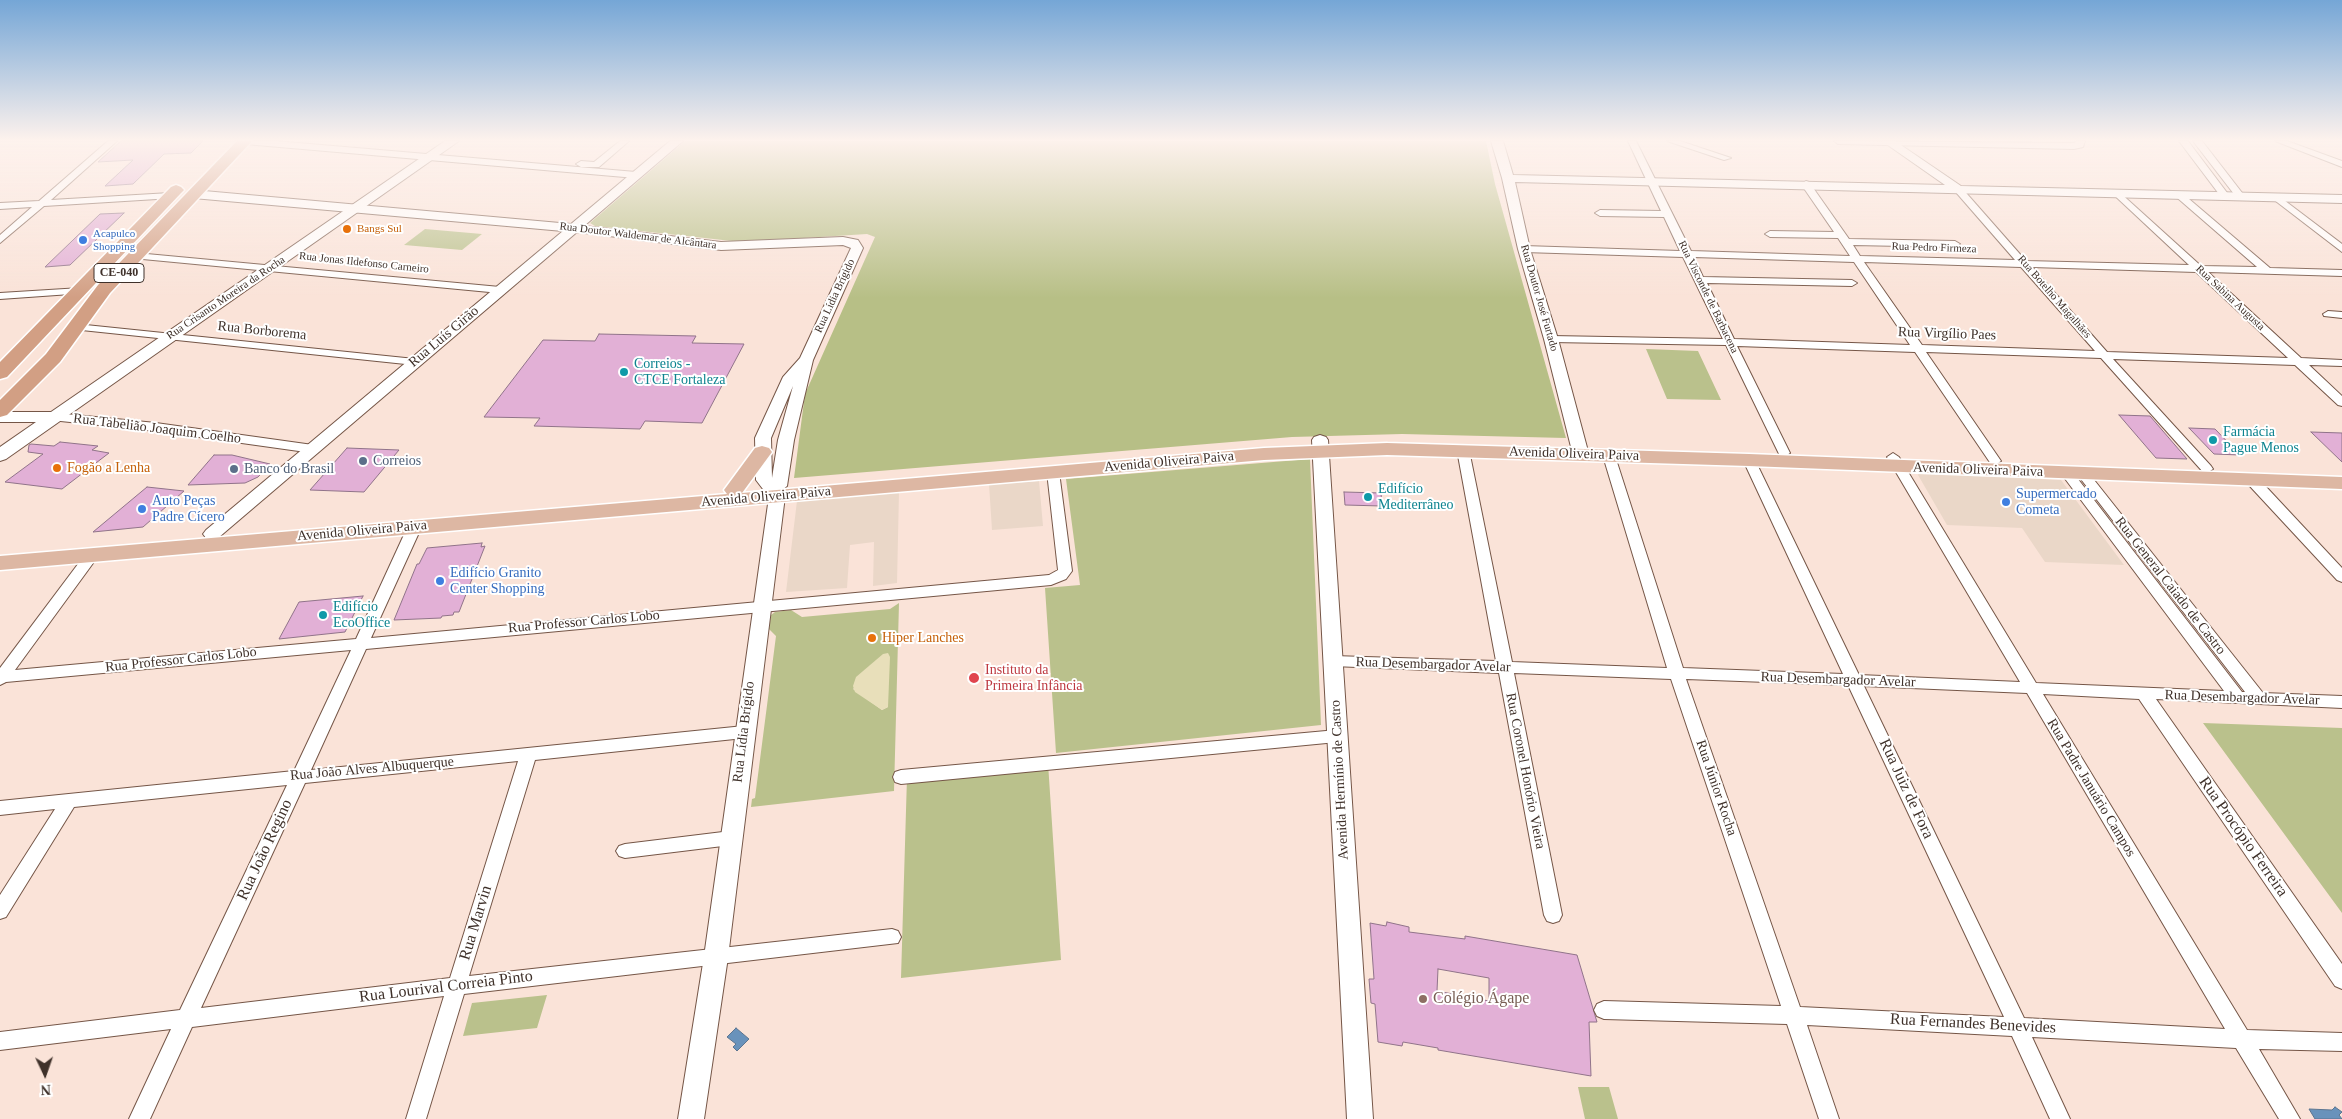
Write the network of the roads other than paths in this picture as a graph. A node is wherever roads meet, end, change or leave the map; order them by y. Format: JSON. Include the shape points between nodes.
{"nodes":[{"id":1,"x":52,"y":193,"type":"edge"},
{"id":2,"x":173,"y":193,"type":"edge"},
{"id":3,"x":371,"y":193,"type":"edge"},
{"id":4,"x":614,"y":193,"type":"edge"},
{"id":5,"x":1511,"y":193,"type":"edge"},
{"id":6,"x":1658,"y":193,"type":"edge"},
{"id":7,"x":1812,"y":193,"type":"edge"},
{"id":8,"x":1962,"y":193,"type":"edge"},
{"id":9,"x":2117,"y":193,"type":"edge"},
{"id":10,"x":2124,"y":193,"type":"edge"},
{"id":11,"x":2223,"y":193,"type":"edge"},
{"id":12,"x":2238,"y":193,"type":"edge"},
{"id":13,"x":2339,"y":193,"type":"edge"},
{"id":14,"x":193,"y":194,"type":"joint"},
{"id":15,"x":2179,"y":195,"type":"junction"},
{"id":16,"x":170,"y":196,"type":"junction"},
{"id":17,"x":2225,"y":196,"type":"junction"},
{"id":18,"x":2240,"y":196,"type":"junction"},
{"id":19,"x":2276,"y":198,"type":"junction"},
{"id":20,"x":2327,"y":198,"type":"junction"},
{"id":21,"x":2342,"y":199,"type":"edge"},
{"id":22,"x":41,"y":203,"type":"junction"},
{"id":23,"x":0,"y":206,"type":"edge"},
{"id":24,"x":350,"y":208,"type":"junction"},
{"id":25,"x":1600,"y":213,"type":"dead end"},
{"id":26,"x":1667,"y":214,"type":"junction"},
{"id":27,"x":573,"y":228,"type":"junction"},
{"id":28,"x":1770,"y":234,"type":"dead end"},
{"id":29,"x":1842,"y":238,"type":"junction"},
{"id":30,"x":0,"y":240,"type":"edge"},
{"id":31,"x":843,"y":241,"type":"joint"},
{"id":32,"x":1954,"y":244,"type":"dead end"},
{"id":33,"x":1524,"y":249,"type":"junction"},
{"id":34,"x":2342,"y":249,"type":"edge"},
{"id":35,"x":1687,"y":253,"type":"junction"},
{"id":36,"x":136,"y":256,"type":"junction"},
{"id":37,"x":1856,"y":258,"type":"junction"},
{"id":38,"x":2025,"y":264,"type":"junction"},
{"id":39,"x":266,"y":266,"type":"junction"},
{"id":40,"x":2198,"y":268,"type":"junction"},
{"id":41,"x":2266,"y":270,"type":"junction"},
{"id":42,"x":2342,"y":272,"type":"edge"},
{"id":43,"x":1700,"y":280,"type":"junction"},
{"id":44,"x":1852,"y":283,"type":"dead end"},
{"id":45,"x":500,"y":290,"type":"junction"},
{"id":46,"x":80,"y":291,"type":"junction"},
{"id":47,"x":0,"y":296,"type":"edge"},
{"id":48,"x":2328,"y":314,"type":"dead end"},
{"id":49,"x":2342,"y":315,"type":"edge"},
{"id":50,"x":76,"y":327,"type":"junction"},
{"id":51,"x":163,"y":336,"type":"junction"},
{"id":52,"x":1551,"y":339,"type":"junction"},
{"id":53,"x":1729,"y":342,"type":"junction"},
{"id":54,"x":63,"y":345,"type":"junction"},
{"id":55,"x":1919,"y":348,"type":"junction"},
{"id":56,"x":2104,"y":355,"type":"junction"},
{"id":57,"x":14,"y":359,"type":"junction"},
{"id":58,"x":806,"y":360,"type":"junction"},
{"id":59,"x":415,"y":362,"type":"junction"},
{"id":60,"x":2298,"y":362,"type":"junction"},
{"id":61,"x":2342,"y":363,"type":"edge"},
{"id":62,"x":0,"y":373,"type":"edge"},
{"id":63,"x":2342,"y":402,"type":"edge"},
{"id":64,"x":0,"y":411,"type":"edge"},
{"id":65,"x":0,"y":417,"type":"edge"},
{"id":66,"x":36,"y":417,"type":"junction"},
{"id":67,"x":55,"y":418,"type":"junction"},
{"id":68,"x":786,"y":440,"type":"junction"},
{"id":69,"x":763,"y":445,"type":"junction"},
{"id":70,"x":1320,"y":446,"type":"junction"},
{"id":71,"x":313,"y":450,"type":"junction"},
{"id":72,"x":1463,"y":450,"type":"junction"},
{"id":73,"x":1580,"y":450,"type":"junction"},
{"id":74,"x":1784,"y":453,"type":"junction"},
{"id":75,"x":0,"y":455,"type":"edge"},
{"id":76,"x":1609,"y":456,"type":"junction"},
{"id":77,"x":1749,"y":460,"type":"junction"},
{"id":78,"x":1995,"y":461,"type":"junction"},
{"id":79,"x":1896,"y":462,"type":"junction"},
{"id":80,"x":2207,"y":469,"type":"junction"},
{"id":81,"x":1053,"y":472,"type":"junction"},
{"id":82,"x":2075,"y":474,"type":"junction"},
{"id":83,"x":2342,"y":474,"type":"edge"},
{"id":84,"x":2251,"y":479,"type":"junction"},
{"id":85,"x":2342,"y":482,"type":"edge"},
{"id":86,"x":734,"y":490,"type":"junction"},
{"id":87,"x":775,"y":490,"type":"junction"},
{"id":88,"x":415,"y":526,"type":"junction"},
{"id":89,"x":212,"y":534,"type":"junction"},
{"id":90,"x":0,"y":552,"type":"edge"},
{"id":91,"x":92,"y":556,"type":"junction"},
{"id":92,"x":0,"y":563,"type":"edge"},
{"id":93,"x":2342,"y":577,"type":"edge"},
{"id":94,"x":761,"y":606,"type":"junction"},
{"id":95,"x":360,"y":643,"type":"junction"},
{"id":96,"x":1333,"y":660,"type":"junction"},
{"id":97,"x":1505,"y":668,"type":"junction"},
{"id":98,"x":1677,"y":674,"type":"junction"},
{"id":99,"x":1,"y":678,"type":"edge"},
{"id":100,"x":1854,"y":680,"type":"junction"},
{"id":101,"x":2032,"y":689,"type":"junction"},
{"id":102,"x":2144,"y":694,"type":"junction"},
{"id":103,"x":2237,"y":697,"type":"junction"},
{"id":104,"x":2258,"y":697,"type":"junction"},
{"id":105,"x":2342,"y":702,"type":"edge"},
{"id":106,"x":744,"y":732,"type":"junction"},
{"id":107,"x":1337,"y":736,"type":"junction"},
{"id":108,"x":528,"y":755,"type":"junction"},
{"id":109,"x":300,"y":776,"type":"junction"},
{"id":110,"x":901,"y":777,"type":"dead end"},
{"id":111,"x":69,"y":801,"type":"junction"},
{"id":112,"x":0,"y":808,"type":"edge"},
{"id":113,"x":731,"y":838,"type":"junction"},
{"id":114,"x":625,"y":851,"type":"dead end"},
{"id":115,"x":0,"y":911,"type":"edge"},
{"id":116,"x":1553,"y":915,"type":"dead end"},
{"id":117,"x":892,"y":937,"type":"dead end"},
{"id":118,"x":716,"y":957,"type":"junction"},
{"id":119,"x":2342,"y":980,"type":"edge"},
{"id":120,"x":457,"y":986,"type":"junction"},
{"id":121,"x":1604,"y":1010,"type":"dead end"},
{"id":122,"x":1794,"y":1015,"type":"junction"},
{"id":123,"x":185,"y":1019,"type":"junction"},
{"id":124,"x":2018,"y":1026,"type":"junction"},
{"id":125,"x":2242,"y":1039,"type":"junction"},
{"id":126,"x":0,"y":1042,"type":"edge"},
{"id":127,"x":2342,"y":1042,"type":"edge"},
{"id":128,"x":139,"y":1119,"type":"edge"},
{"id":129,"x":416,"y":1119,"type":"edge"},
{"id":130,"x":692,"y":1119,"type":"edge"},
{"id":131,"x":1360,"y":1119,"type":"edge"},
{"id":132,"x":1829,"y":1119,"type":"edge"},
{"id":133,"x":2060,"y":1119,"type":"edge"},
{"id":134,"x":2290,"y":1119,"type":"edge"}],
"edges":[{"from":1,"to":22,"type":"street"},
{"from":2,"to":16,"type":"highway","number":"CE-040"},
{"from":3,"to":24,"type":"main road","name":"Rua Crisanto Moreira da Rocha"},
{"from":4,"to":27,"type":"street","name":"Rua Luís Girão"},
{"from":5,"to":33,"type":"street","name":"Rua Doutor José Furtado"},
{"from":6,"to":26,"type":"street","name":"Rua Visconde de Barbacena"},
{"from":7,"to":29,"type":"street"},
{"from":8,"to":38,"type":"street","name":"Rua Botelho Magalhães"},
{"from":9,"to":40,"type":"street","name":"Rua Sabina Augusta"},
{"from":10,"to":15,"type":"street"},
{"from":11,"to":17,"type":"street"},
{"from":12,"to":18,"type":"street"},
{"from":13,"to":20,"type":"street"},
{"from":14,"to":24,"type":"street","name":"Rua Doutor Waldemar de Alcântara"},
{"from":14,"to":36,"type":"highway","number":"CE-040"},
{"from":15,"to":17,"type":"street"},
{"from":15,"to":41,"type":"street"},
{"from":16,"to":22,"type":"street"},
{"from":16,"to":46,"type":"highway","number":"CE-040"},
{"from":17,"to":18,"type":"street"},
{"from":18,"to":19,"type":"street"},
{"from":19,"to":20,"type":"street"},
{"from":19,"to":34,"type":"street"},
{"from":20,"to":21,"type":"street"},
{"from":22,"to":23,"type":"street"},
{"from":22,"to":30,"type":"street"},
{"from":24,"to":27,"type":"street","name":"Rua Doutor Waldemar de Alcântara"},
{"from":24,"to":39,"type":"main road","name":"Rua Crisanto Moreira da Rocha"},
{"from":25,"to":26,"type":"street"},
{"from":26,"to":35,"type":"street","name":"Rua Visconde de Barbacena"},
{"from":27,"to":31,"type":"street","name":"Rua Doutor Waldemar de Alcântara","via":[[731,246]]},
{"from":27,"to":45,"type":"street","name":"Rua Luís Girão"},
{"from":28,"to":29,"type":"street"},
{"from":29,"to":32,"type":"street"},
{"from":29,"to":37,"type":"street"},
{"from":31,"to":58,"type":"street","name":"Rua Lídia Brígido","via":[[854,243],[857,248]]},
{"from":33,"to":35,"type":"street","name":"Rua Pedro Firmeza"},
{"from":33,"to":52,"type":"street","name":"Rua Doutor José Furtado"},
{"from":35,"to":37,"type":"street","name":"Rua Pedro Firmeza"},
{"from":35,"to":43,"type":"street","name":"Rua Visconde de Barbacena"},
{"from":36,"to":39,"type":"street","name":"Rua Jonas Ildefonso Carneiro"},
{"from":36,"to":50,"type":"highway","number":"CE-040","via":[[104,289]]},
{"from":37,"to":38,"type":"street","name":"Rua Pedro Firmeza"},
{"from":37,"to":55,"type":"street"},
{"from":38,"to":40,"type":"street","name":"Rua Pedro Firmeza"},
{"from":38,"to":56,"type":"street","name":"Rua Botelho Magalhães"},
{"from":39,"to":45,"type":"street","name":"Rua Jonas Ildefonso Carneiro"},
{"from":39,"to":51,"type":"main road","name":"Rua Crisanto Moreira da Rocha"},
{"from":40,"to":41,"type":"street","name":"Rua Pedro Firmeza"},
{"from":40,"to":60,"type":"street","name":"Rua Sabina Augusta"},
{"from":41,"to":42,"type":"street","name":"Rua Pedro Firmeza"},
{"from":43,"to":44,"type":"street"},
{"from":43,"to":53,"type":"street","name":"Rua Visconde de Barbacena"},
{"from":45,"to":59,"type":"street","name":"Rua Luís Girão"},
{"from":46,"to":47,"type":"street"},
{"from":46,"to":57,"type":"highway","number":"CE-040"},
{"from":48,"to":49,"type":"street"},
{"from":50,"to":51,"type":"street","name":"Rua Borborema"},
{"from":50,"to":54,"type":"highway","number":"CE-040"},
{"from":51,"to":59,"type":"street","name":"Rua Borborema"},
{"from":51,"to":66,"type":"main road","name":"Rua Crisanto Moreira da Rocha"},
{"from":51,"to":67,"type":"main road","name":"Rua Crisanto Moreira da Rocha"},
{"from":52,"to":53,"type":"street","name":"Rua Virgílio Paes"},
{"from":52,"to":73,"type":"street","name":"Rua Doutor José Furtado"},
{"from":53,"to":55,"type":"street","name":"Rua Virgílio Paes"},
{"from":53,"to":74,"type":"street","name":"Rua Visconde de Barbacena"},
{"from":54,"to":57,"type":"highway","via":[[47,357],[25,366],[16,366]]},
{"from":54,"to":64,"type":"highway","number":"CE-040"},
{"from":55,"to":56,"type":"street","name":"Rua Virgílio Paes"},
{"from":55,"to":78,"type":"street"},
{"from":56,"to":60,"type":"street","name":"Rua Virgílio Paes"},
{"from":56,"to":80,"type":"street","name":"Rua Botelho Magalhães"},
{"from":57,"to":62,"type":"highway","number":"CE-040"},
{"from":58,"to":68,"type":"street","name":"Rua Lídia Brígido"},
{"from":58,"to":69,"type":"street","name":"Rua Lídia Brígido","via":[[790,377]]},
{"from":59,"to":71,"type":"street","name":"Rua Luís Girão"},
{"from":60,"to":61,"type":"street","name":"Rua Virgílio Paes"},
{"from":60,"to":63,"type":"street","name":"Rua Sabina Augusta"},
{"from":65,"to":66,"type":"main road","name":"Rua Tabelião Joaquim Coelho"},
{"from":66,"to":67,"type":"main road","name":"Rua Tabelião Joaquim Coelho"},
{"from":67,"to":71,"type":"street","name":"Rua Tabelião Joaquim Coelho","via":[[165,429]]},
{"from":67,"to":75,"type":"main road","name":"Rua Crisanto Moreira da Rocha"},
{"from":68,"to":69,"type":"street","via":[[777,434]]},
{"from":68,"to":87,"type":"street","name":"Rua Lídia Brígido"},
{"from":69,"to":86,"type":"main road"},
{"from":69,"to":87,"type":"street","name":"Rua Lídia Brígido","via":[[764,480]]},
{"from":70,"to":72,"type":"main road","name":"Avenida Oliveira Paiva"},
{"from":70,"to":73,"type":"main road","name":"Avenida Oliveira Paiva","via":[[1400,438]]},
{"from":70,"to":81,"type":"main road","name":"Avenida Oliveira Paiva"},
{"from":70,"to":87,"type":"main road","name":"Avenida Oliveira Paiva"},
{"from":70,"to":96,"type":"street","name":"Avenida Hermínio de Castro"},
{"from":71,"to":89,"type":"street","name":"Rua Luís Girão"},
{"from":72,"to":73,"type":"main road","name":"Avenida Oliveira Paiva"},
{"from":72,"to":97,"type":"street","name":"Rua Coronel Honório Vieira"},
{"from":73,"to":74,"type":"main road","name":"Avenida Oliveira Paiva"},
{"from":73,"to":76,"type":"main road","name":"Avenida Oliveira Paiva"},
{"from":74,"to":79,"type":"main road","name":"Avenida Oliveira Paiva"},
{"from":76,"to":77,"type":"main road","name":"Avenida Oliveira Paiva"},
{"from":76,"to":98,"type":"street","name":"Rua Júnior Rocha"},
{"from":77,"to":79,"type":"main road","name":"Avenida Oliveira Paiva"},
{"from":77,"to":100,"type":"street","name":"Rua Juiz de Fora"},
{"from":78,"to":79,"type":"main road","name":"Avenida Oliveira Paiva"},
{"from":78,"to":80,"type":"main road","name":"Avenida Oliveira Paiva"},
{"from":79,"to":82,"type":"main road","name":"Avenida Oliveira Paiva"},
{"from":79,"to":101,"type":"street","name":"Rua Padre Januário Campos"},
{"from":80,"to":83,"type":"main road","name":"Avenida Oliveira Paiva"},
{"from":81,"to":87,"type":"main road","name":"Avenida Oliveira Paiva"},
{"from":81,"to":94,"type":"street","name":"Rua Professor Carlos Lobo","via":[[1065,571],[1057,578]]},
{"from":82,"to":84,"type":"main road","name":"Avenida Oliveira Paiva"},
{"from":82,"to":103,"type":"street","name":"Rua General Caiado de Castro"},
{"from":82,"to":104,"type":"street","name":"Rua General Caiado de Castro"},
{"from":84,"to":85,"type":"main road","name":"Avenida Oliveira Paiva"},
{"from":84,"to":93,"type":"street"},
{"from":86,"to":87,"type":"main road","name":"Avenida Oliveira Paiva"},
{"from":86,"to":89,"type":"main road","name":"Avenida Oliveira Paiva"},
{"from":87,"to":88,"type":"main road","name":"Avenida Oliveira Paiva"},
{"from":87,"to":94,"type":"street","name":"Rua Lídia Brígido"},
{"from":88,"to":91,"type":"main road","name":"Avenida Oliveira Paiva"},
{"from":88,"to":95,"type":"street","name":"Rua João Regino"},
{"from":89,"to":90,"type":"main road","name":"Avenida Oliveira Paiva"},
{"from":91,"to":92,"type":"main road","name":"Avenida Oliveira Paiva"},
{"from":91,"to":99,"type":"street"},
{"from":94,"to":95,"type":"street","name":"Rua Professor Carlos Lobo"},
{"from":94,"to":106,"type":"street","name":"Rua Lídia Brígido"},
{"from":95,"to":99,"type":"street","name":"Rua Professor Carlos Lobo"},
{"from":95,"to":109,"type":"street","name":"Rua João Regino"},
{"from":96,"to":97,"type":"street","name":"Rua Desembargador Avelar"},
{"from":96,"to":107,"type":"street","name":"Avenida Hermínio de Castro"},
{"from":97,"to":98,"type":"street","name":"Rua Desembargador Avelar"},
{"from":97,"to":116,"type":"street","name":"Rua Coronel Honório Vieira"},
{"from":98,"to":100,"type":"street","name":"Rua Desembargador Avelar"},
{"from":98,"to":122,"type":"street","name":"Rua Júnior Rocha"},
{"from":100,"to":101,"type":"street","name":"Rua Desembargador Avelar"},
{"from":100,"to":124,"type":"street","name":"Rua Juiz de Fora"},
{"from":101,"to":102,"type":"street","name":"Rua Desembargador Avelar"},
{"from":101,"to":125,"type":"street","name":"Rua Padre Januário Campos"},
{"from":102,"to":103,"type":"street","name":"Rua Desembargador Avelar"},
{"from":102,"to":119,"type":"street","name":"Rua Procópio Ferreira"},
{"from":103,"to":104,"type":"street","name":"Rua Desembargador Avelar"},
{"from":104,"to":105,"type":"street","name":"Rua Desembargador Avelar"},
{"from":106,"to":108,"type":"street","name":"Rua João Alves Albuquerque"},
{"from":106,"to":113,"type":"street","name":"Rua Lídia Brígido"},
{"from":107,"to":110,"type":"street"},
{"from":107,"to":131,"type":"street","name":"Avenida Hermínio de Castro"},
{"from":108,"to":109,"type":"street","name":"Rua João Alves Albuquerque"},
{"from":108,"to":120,"type":"street","name":"Rua Marvin"},
{"from":109,"to":111,"type":"street","name":"Rua João Alves Albuquerque"},
{"from":109,"to":123,"type":"street","name":"Rua João Regino"},
{"from":111,"to":112,"type":"street","name":"Rua João Alves Albuquerque"},
{"from":111,"to":115,"type":"street"},
{"from":113,"to":114,"type":"street"},
{"from":113,"to":118,"type":"street","name":"Rua Lídia Brígido"},
{"from":117,"to":118,"type":"street","name":"Rua Lourival Correia Pìnto"},
{"from":118,"to":120,"type":"street","name":"Rua Lourival Correia Pìnto"},
{"from":118,"to":130,"type":"street","name":"Rua Lídia Brígido"},
{"from":120,"to":123,"type":"street","name":"Rua Lourival Correia Pìnto"},
{"from":120,"to":129,"type":"street","name":"Rua Marvin"},
{"from":121,"to":122,"type":"street","name":"Rua Fernandes Benevides"},
{"from":122,"to":124,"type":"street","name":"Rua Fernandes Benevides"},
{"from":122,"to":132,"type":"street","name":"Rua Júnior Rocha"},
{"from":123,"to":126,"type":"street","name":"Rua Lourival Correia Pìnto"},
{"from":123,"to":128,"type":"street","name":"Rua João Regino"},
{"from":124,"to":125,"type":"street","name":"Rua Fernandes Benevides"},
{"from":124,"to":133,"type":"street","name":"Rua Juiz de Fora"},
{"from":125,"to":127,"type":"street","name":"Rua Fernandes Benevides"},
{"from":125,"to":134,"type":"street","name":"Rua Padre Januário Campos"}]}
